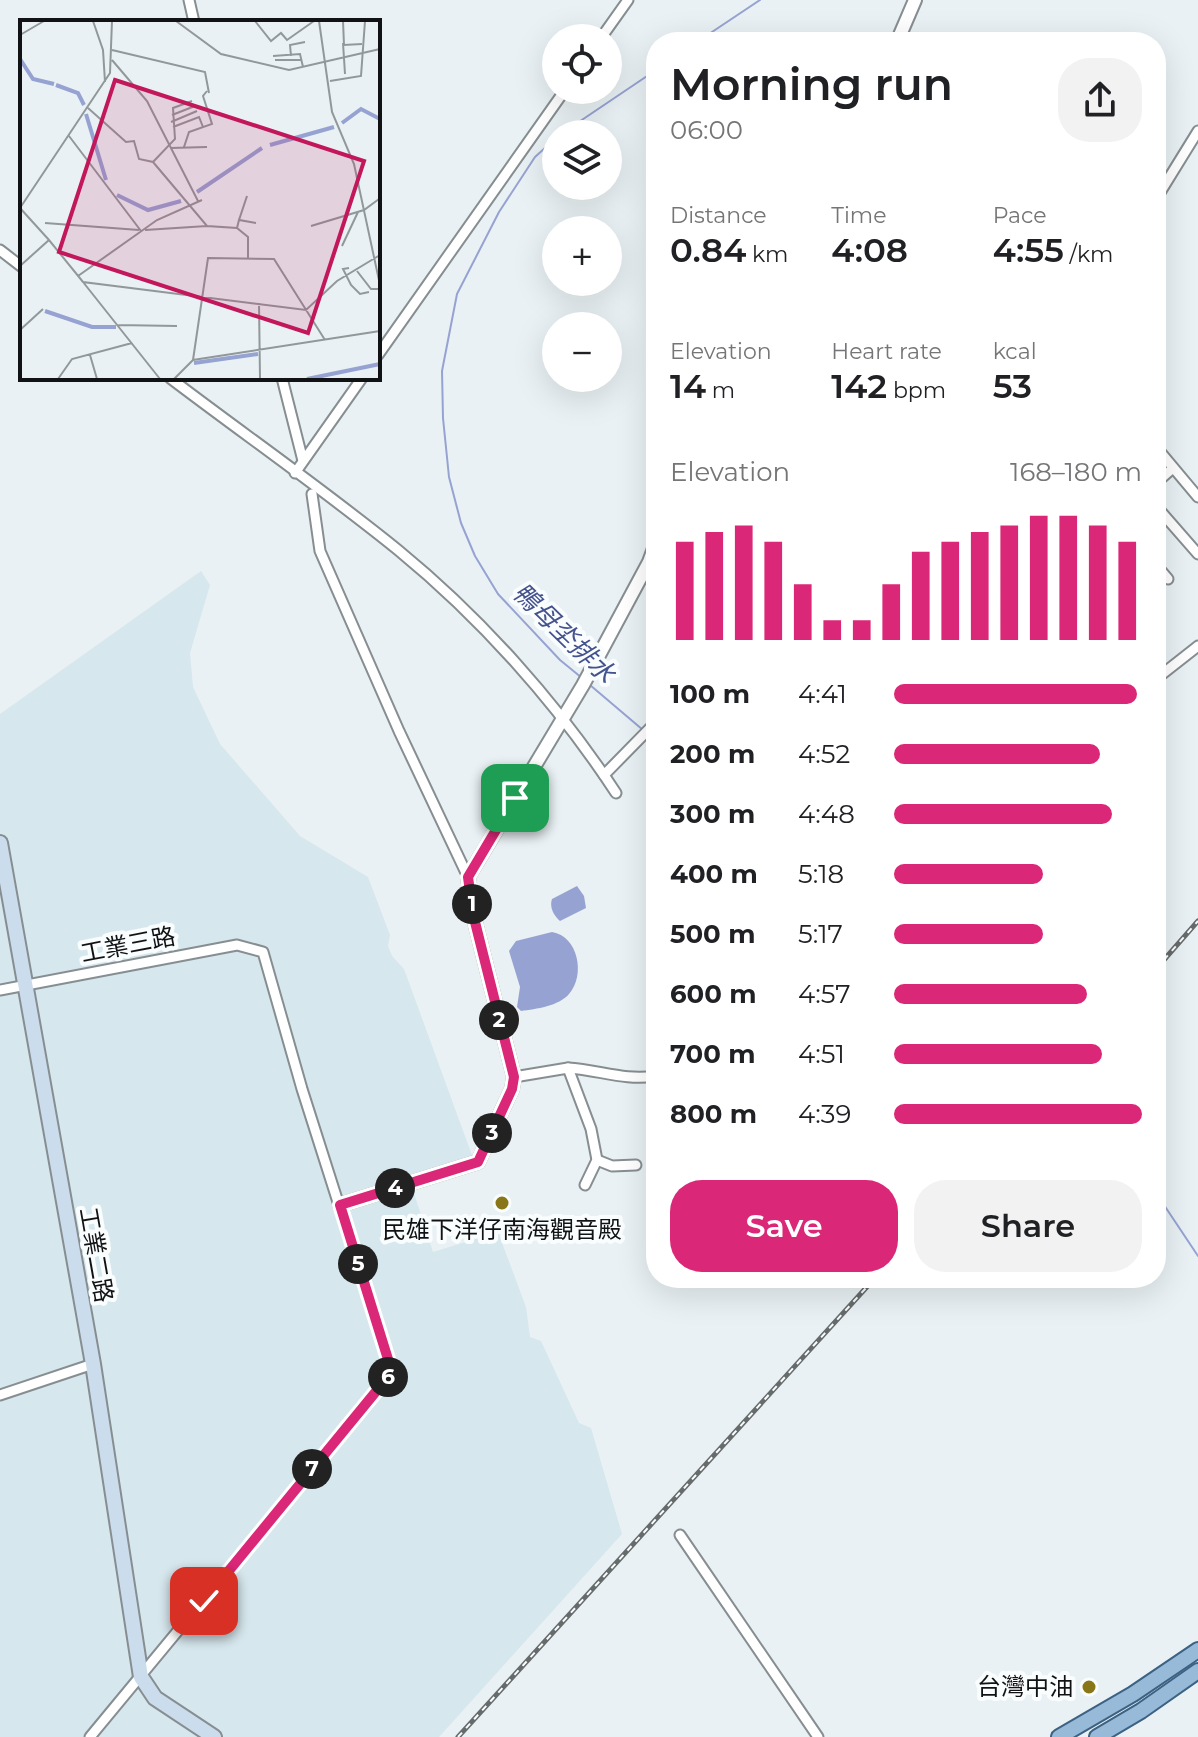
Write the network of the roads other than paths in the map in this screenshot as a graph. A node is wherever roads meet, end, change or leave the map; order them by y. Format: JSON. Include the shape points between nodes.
{"nodes":[{"id":1,"x":189,"y":0,"type":"edge"},
{"id":2,"x":628,"y":0,"type":"edge"},
{"id":3,"x":915,"y":0,"type":"edge"},
{"id":4,"x":194,"y":20,"type":"edge"},
{"id":5,"x":611,"y":24,"type":"edge"},
{"id":6,"x":901,"y":32,"type":"edge"},
{"id":7,"x":555,"y":104,"type":"edge"},
{"id":8,"x":1198,"y":131,"type":"edge"},
{"id":9,"x":1166,"y":183,"type":"edge"},
{"id":10,"x":0,"y":250,"type":"edge"},
{"id":11,"x":20,"y":265,"type":"edge"},
{"id":12,"x":380,"y":352,"type":"edge"},
{"id":13,"x":173,"y":380,"type":"edge"},
{"id":14,"x":283,"y":380,"type":"edge"},
{"id":15,"x":361,"y":380,"type":"edge"},
{"id":16,"x":1166,"y":459,"type":"edge"},
{"id":17,"x":303,"y":461,"type":"junction"},
{"id":18,"x":1173,"y":468,"type":"junction"},
{"id":19,"x":295,"y":473,"type":"junction"},
{"id":20,"x":1166,"y":474,"type":"edge"},
{"id":21,"x":312,"y":494,"type":"dead end"},
{"id":22,"x":1198,"y":497,"type":"edge"},
{"id":23,"x":1166,"y":517,"type":"edge"},
{"id":24,"x":1198,"y":554,"type":"edge"},
{"id":25,"x":646,"y":568,"type":"edge"},
{"id":26,"x":1166,"y":577,"type":"edge"},
{"id":27,"x":1168,"y":579,"type":"dead end"},
{"id":28,"x":1198,"y":646,"type":"edge"},
{"id":29,"x":1166,"y":671,"type":"edge"},
{"id":30,"x":562,"y":719,"type":"junction"},
{"id":31,"x":646,"y":732,"type":"edge"},
{"id":32,"x":604,"y":775,"type":"junction"},
{"id":33,"x":616,"y":793,"type":"dead end"},
{"id":34,"x":0,"y":843,"type":"edge"},
{"id":35,"x":468,"y":877,"type":"junction"},
{"id":36,"x":25,"y":986,"type":"junction"},
{"id":37,"x":0,"y":990,"type":"edge"},
{"id":38,"x":568,"y":1068,"type":"junction"},
{"id":39,"x":514,"y":1077,"type":"junction"},
{"id":40,"x":646,"y":1077,"type":"edge"},
{"id":41,"x":597,"y":1160,"type":"junction"},
{"id":42,"x":636,"y":1165,"type":"dead end"},
{"id":43,"x":585,"y":1185,"type":"dead end"},
{"id":44,"x":340,"y":1205,"type":"junction"},
{"id":45,"x":93,"y":1364,"type":"junction"},
{"id":46,"x":0,"y":1395,"type":"edge"},
{"id":47,"x":680,"y":1535,"type":"dead end"},
{"id":48,"x":1198,"y":1650,"type":"edge"},
{"id":49,"x":1198,"y":1671,"type":"edge"},
{"id":50,"x":141,"y":1677,"type":"junction"},
{"id":51,"x":90,"y":1737,"type":"edge"},
{"id":52,"x":214,"y":1737,"type":"edge"},
{"id":53,"x":818,"y":1737,"type":"edge"},
{"id":54,"x":1059,"y":1737,"type":"edge"},
{"id":55,"x":1097,"y":1737,"type":"edge"}],
"edges":[{"from":1,"to":4,"type":"street"},
{"from":2,"to":5,"type":"street"},
{"from":3,"to":6,"type":"street"},
{"from":7,"to":12,"type":"street"},
{"from":8,"to":9,"type":"street"},
{"from":10,"to":11,"type":"street"},
{"from":13,"to":19,"type":"street"},
{"from":14,"to":17,"type":"street"},
{"from":15,"to":17,"type":"street"},
{"from":16,"to":18,"type":"street"},
{"from":17,"to":19,"type":"street"},
{"from":18,"to":20,"type":"street"},
{"from":18,"to":22,"type":"street"},
{"from":19,"to":30,"type":"street","via":[[399,550],[480,626]]},
{"from":21,"to":35,"type":"street","via":[[320,551]]},
{"from":23,"to":24,"type":"street"},
{"from":25,"to":30,"type":"street"},
{"from":26,"to":27,"type":"street"},
{"from":28,"to":29,"type":"street"},
{"from":30,"to":32,"type":"street"},
{"from":30,"to":35,"type":"street"},
{"from":31,"to":32,"type":"street"},
{"from":32,"to":33,"type":"street"},
{"from":34,"to":36,"type":"main road","name":"工業二路"},
{"from":35,"to":39,"type":"street"},
{"from":36,"to":37,"type":"street","name":"工業三路"},
{"from":36,"to":44,"type":"street","name":"工業三路","via":[[237,945],[263,952]]},
{"from":36,"to":45,"type":"main road","name":"工業二路"},
{"from":38,"to":39,"type":"street"},
{"from":38,"to":40,"type":"street"},
{"from":38,"to":41,"type":"street"},
{"from":39,"to":44,"type":"street","via":[[478,1162]]},
{"from":41,"to":42,"type":"street","via":[[612,1166]]},
{"from":41,"to":43,"type":"street"},
{"from":44,"to":50,"type":"street","via":[[392,1372]]},
{"from":45,"to":46,"type":"street"},
{"from":45,"to":50,"type":"main road","name":"工業二路"},
{"from":47,"to":53,"type":"street"},
{"from":48,"to":54,"type":"main road"},
{"from":49,"to":55,"type":"main road"},
{"from":50,"to":51,"type":"street"},
{"from":50,"to":52,"type":"main road","via":[[155,1698]]}]}
